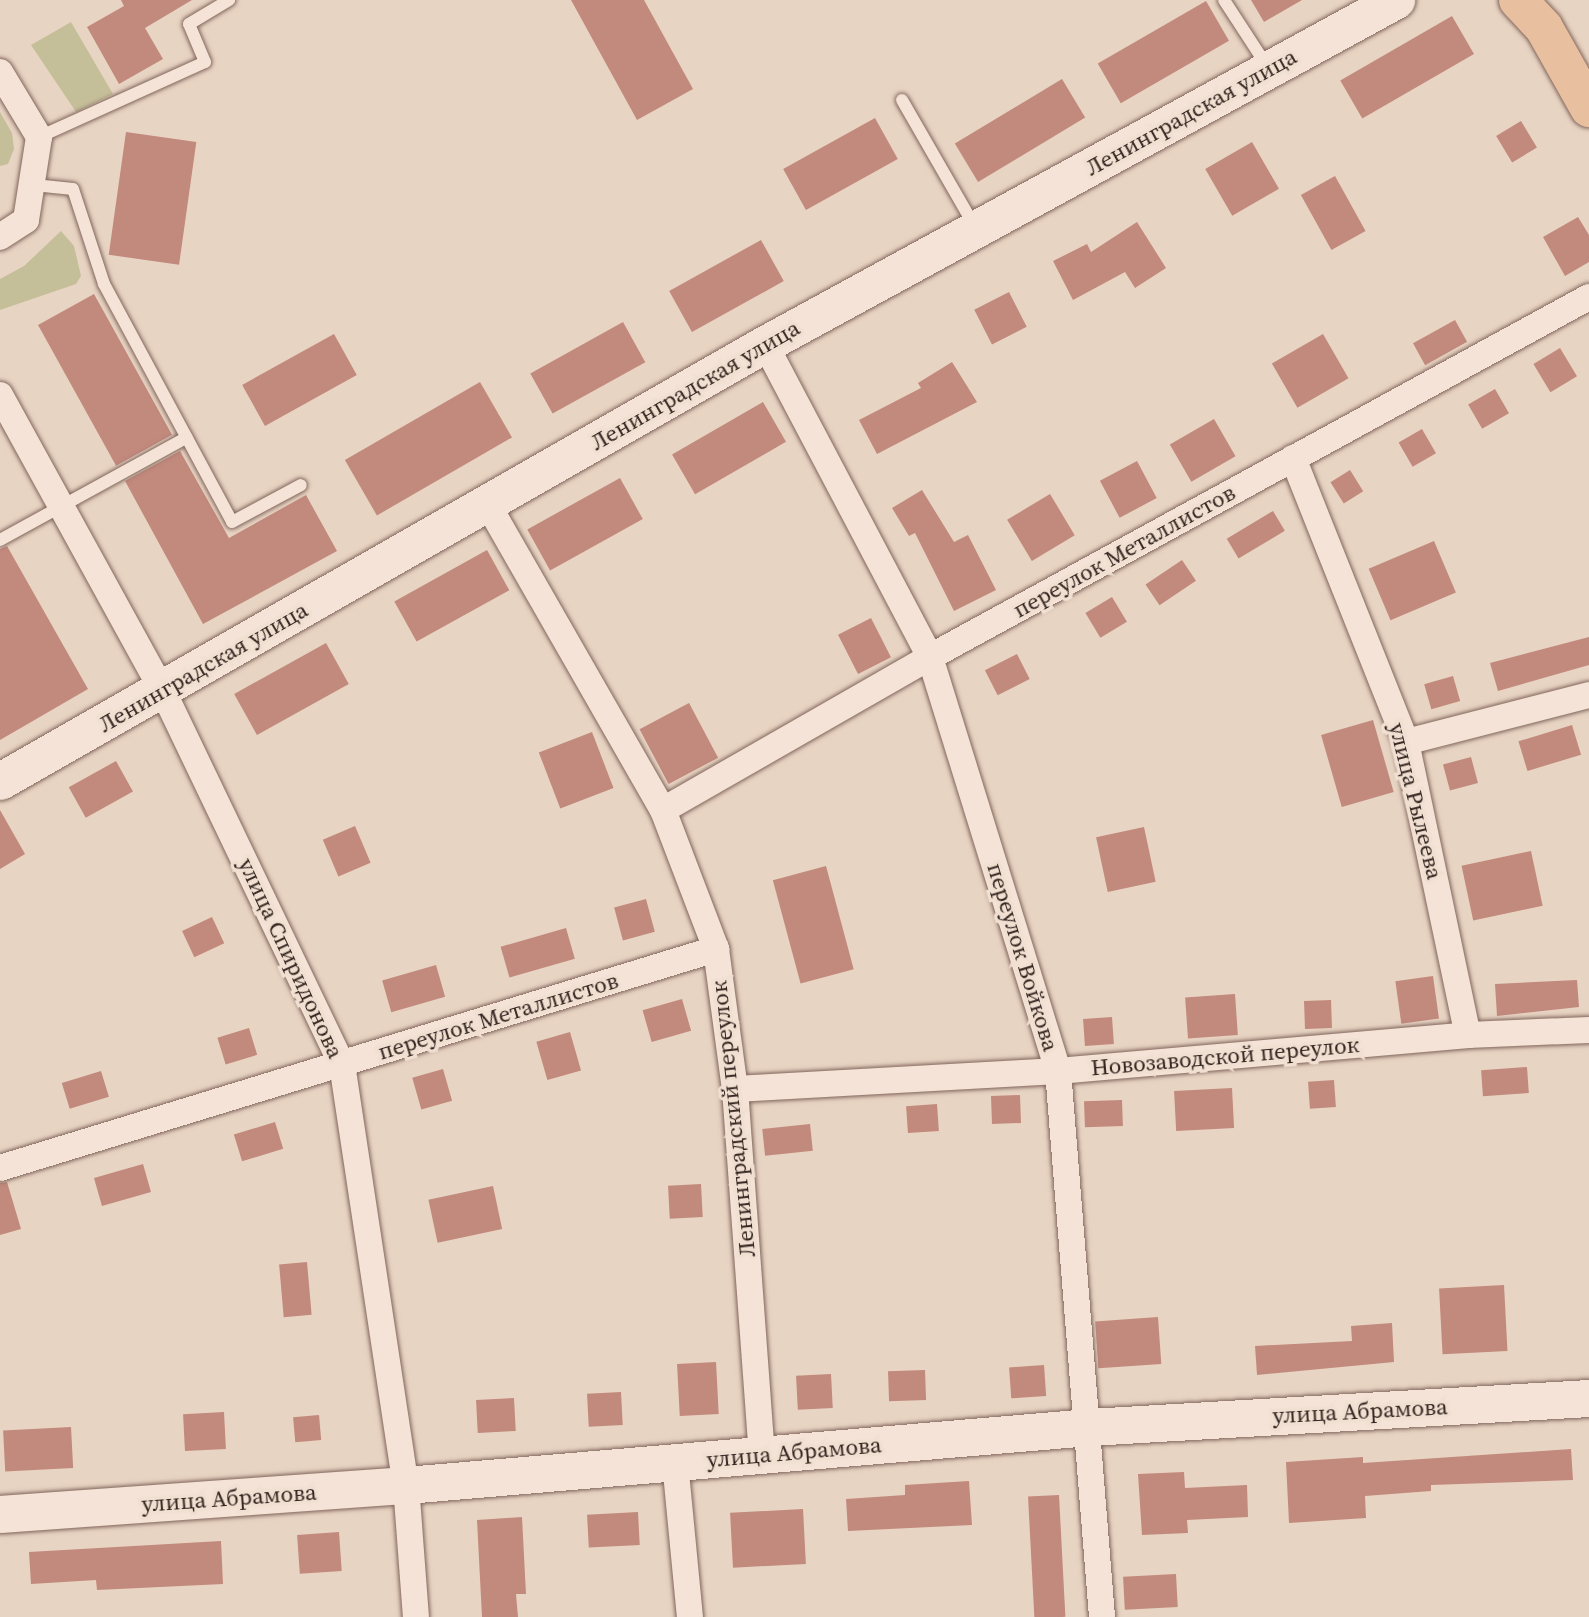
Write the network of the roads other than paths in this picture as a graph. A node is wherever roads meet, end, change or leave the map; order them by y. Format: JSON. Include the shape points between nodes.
{"nodes":[{"id":1,"x":229,"y":0,"type":"edge"},
{"id":2,"x":1224,"y":0,"type":"edge"},
{"id":3,"x":1396,"y":0,"type":"edge"},
{"id":4,"x":1518,"y":0,"type":"edge"},
{"id":5,"x":1269,"y":69,"type":"junction"},
{"id":6,"x":0,"y":72,"type":"edge"},
{"id":7,"x":902,"y":100,"type":"dead end"},
{"id":8,"x":1589,"y":108,"type":"edge"},
{"id":9,"x":39,"y":137,"type":"junction"},
{"id":10,"x":34,"y":185,"type":"junction"},
{"id":11,"x":976,"y":229,"type":"junction"},
{"id":12,"x":0,"y":237,"type":"edge"},
{"id":13,"x":1589,"y":297,"type":"edge"},
{"id":14,"x":765,"y":344,"type":"junction"},
{"id":15,"x":0,"y":395,"type":"edge"},
{"id":16,"x":187,"y":437,"type":"junction"},
{"id":17,"x":1293,"y":458,"type":"junction"},
{"id":18,"x":301,"y":485,"type":"dead end"},
{"id":19,"x":487,"y":503,"type":"junction"},
{"id":20,"x":62,"y":505,"type":"junction"},
{"id":21,"x":0,"y":540,"type":"edge"},
{"id":22,"x":930,"y":657,"type":"junction"},
{"id":23,"x":163,"y":691,"type":"junction"},
{"id":24,"x":1589,"y":695,"type":"edge"},
{"id":25,"x":1406,"y":742,"type":"junction"},
{"id":26,"x":0,"y":781,"type":"edge"},
{"id":27,"x":663,"y":810,"type":"junction"},
{"id":28,"x":716,"y":949,"type":"junction"},
{"id":29,"x":1589,"y":1030,"type":"edge"},
{"id":30,"x":1468,"y":1035,"type":"junction"},
{"id":31,"x":342,"y":1064,"type":"junction"},
{"id":32,"x":1058,"y":1071,"type":"junction"},
{"id":33,"x":735,"y":1089,"type":"junction"},
{"id":34,"x":0,"y":1168,"type":"edge"},
{"id":35,"x":1589,"y":1398,"type":"edge"},
{"id":36,"x":1089,"y":1427,"type":"junction"},
{"id":37,"x":762,"y":1455,"type":"junction"},
{"id":38,"x":675,"y":1462,"type":"junction"},
{"id":39,"x":406,"y":1485,"type":"junction"},
{"id":40,"x":0,"y":1514,"type":"edge"},
{"id":41,"x":416,"y":1617,"type":"edge"},
{"id":42,"x":690,"y":1617,"type":"edge"},
{"id":43,"x":1102,"y":1617,"type":"edge"}],
"edges":[{"from":1,"to":9,"type":"lane","via":[[189,24],[205,62]]},
{"from":2,"to":5,"type":"lane"},
{"from":3,"to":5,"type":"street","name":"Ленинградская улица"},
{"from":4,"to":8,"type":"main road","via":[[1544,28]]},
{"from":5,"to":11,"type":"street","name":"Ленинградская улица"},
{"from":6,"to":9,"type":"street"},
{"from":7,"to":11,"type":"lane"},
{"from":9,"to":10,"type":"street"},
{"from":10,"to":12,"type":"street","via":[[26,220]]},
{"from":10,"to":16,"type":"lane","via":[[73,189],[104,284]]},
{"from":11,"to":14,"type":"street","name":"Ленинградская улица"},
{"from":13,"to":17,"type":"street","name":"переулок Металлистов"},
{"from":14,"to":19,"type":"street","name":"Ленинградская улица"},
{"from":14,"to":22,"type":"street","name":"переулок Войкова"},
{"from":15,"to":20,"type":"street","name":"улица Спиридонова"},
{"from":16,"to":18,"type":"lane","via":[[232,522]]},
{"from":16,"to":20,"type":"lane"},
{"from":17,"to":22,"type":"street","name":"переулок Металлистов"},
{"from":17,"to":25,"type":"street","name":"улица Рылеева"},
{"from":19,"to":23,"type":"street","name":"Ленинградская улица"},
{"from":19,"to":27,"type":"street","name":"Ленинградский переулок"},
{"from":20,"to":21,"type":"lane"},
{"from":20,"to":23,"type":"street","name":"улица Спиридонова"},
{"from":22,"to":27,"type":"street","name":"переулок Металлистов"},
{"from":22,"to":32,"type":"street","name":"переулок Войкова"},
{"from":23,"to":26,"type":"street","name":"Ленинградская улица"},
{"from":23,"to":31,"type":"street","name":"улица Спиридонова"},
{"from":24,"to":25,"type":"street"},
{"from":25,"to":30,"type":"street","name":"улица Рылеева"},
{"from":27,"to":28,"type":"street","name":"Ленинградский переулок"},
{"from":28,"to":31,"type":"street","name":"переулок Металлистов"},
{"from":28,"to":33,"type":"street","name":"Ленинградский переулок"},
{"from":29,"to":30,"type":"street","name":"Новозаводской переулок"},
{"from":30,"to":32,"type":"street","name":"Новозаводской переулок"},
{"from":31,"to":34,"type":"street","name":"переулок Металлистов"},
{"from":31,"to":39,"type":"street","name":"улица Спиридонова"},
{"from":32,"to":33,"type":"street","name":"Новозаводской переулок"},
{"from":32,"to":36,"type":"street","name":"переулок Войкова"},
{"from":33,"to":37,"type":"street","name":"Ленинградский переулок"},
{"from":35,"to":36,"type":"street","name":"улица Абрамова"},
{"from":36,"to":37,"type":"street","name":"улица Абрамова"},
{"from":36,"to":43,"type":"street","name":"переулок Войкова"},
{"from":37,"to":38,"type":"street","name":"улица Абрамова"},
{"from":38,"to":39,"type":"street","name":"улица Абрамова"},
{"from":38,"to":42,"type":"street"},
{"from":39,"to":40,"type":"street","name":"улица Абрамова"},
{"from":39,"to":41,"type":"street","name":"улица Спиридонова"}]}
